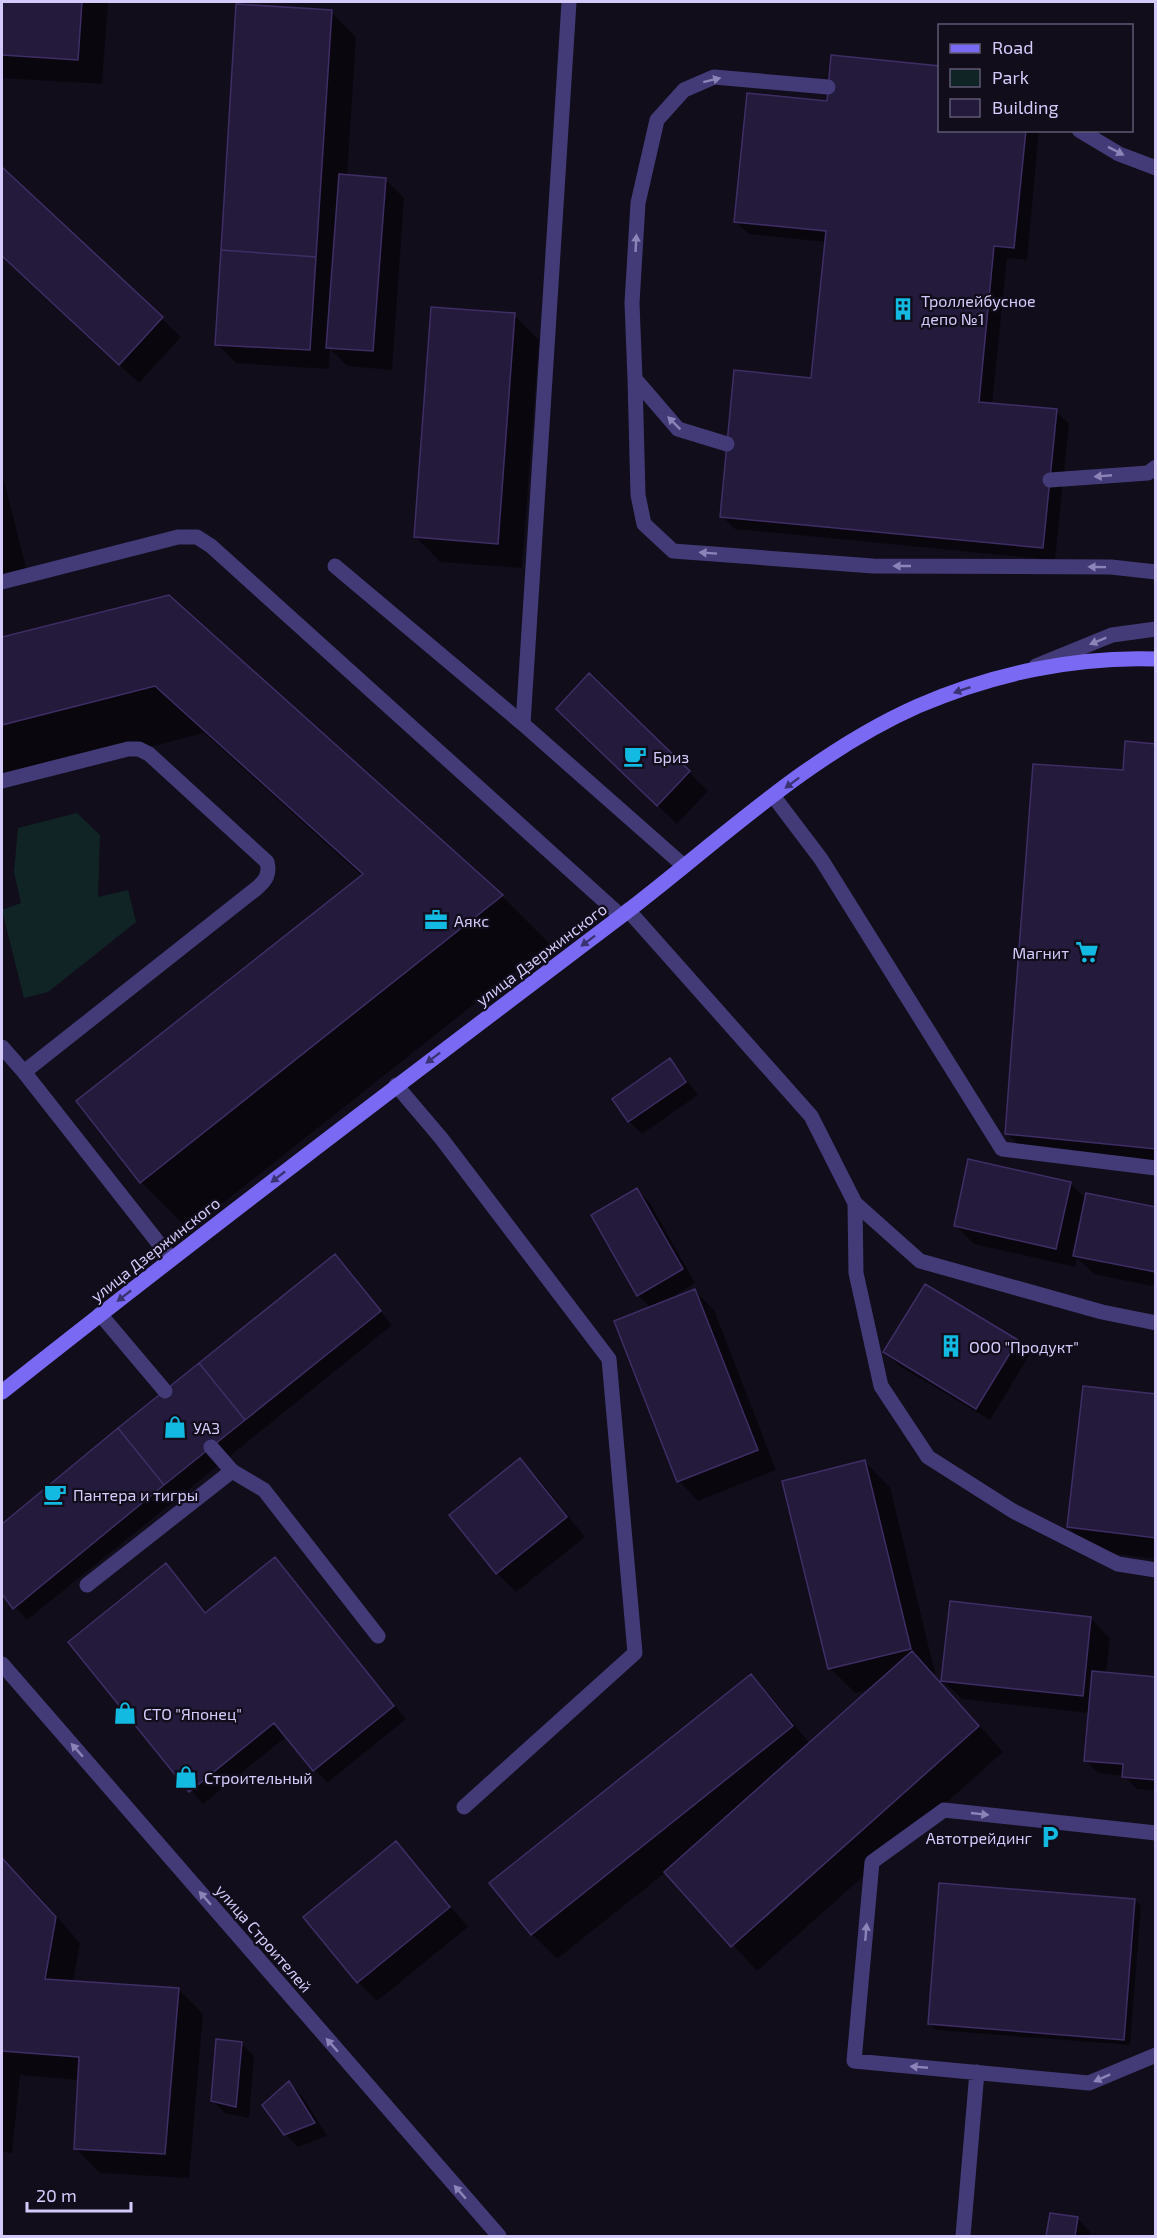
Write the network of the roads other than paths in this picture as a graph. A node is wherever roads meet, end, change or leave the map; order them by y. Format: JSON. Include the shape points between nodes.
{"nodes":[{"id":1,"x":569,"y":2,"type":"edge"},
{"id":2,"x":828,"y":87,"type":"dead end"},
{"id":3,"x":1082,"y":132,"type":"edge"},
{"id":4,"x":1155,"y":168,"type":"edge"},
{"id":5,"x":635,"y":379,"type":"junction"},
{"id":6,"x":727,"y":444,"type":"dead end"},
{"id":7,"x":1155,"y":467,"type":"edge"},
{"id":8,"x":1050,"y":480,"type":"dead end"},
{"id":9,"x":335,"y":566,"type":"dead end"},
{"id":10,"x":1155,"y":572,"type":"edge"},
{"id":11,"x":2,"y":582,"type":"edge"},
{"id":12,"x":1155,"y":629,"type":"edge"},
{"id":13,"x":1155,"y":658,"type":"edge"},
{"id":14,"x":1018,"y":673,"type":"junction"},
{"id":15,"x":523,"y":724,"type":"junction"},
{"id":16,"x":2,"y":781,"type":"edge"},
{"id":17,"x":774,"y":797,"type":"junction"},
{"id":18,"x":684,"y":866,"type":"junction"},
{"id":19,"x":625,"y":913,"type":"junction"},
{"id":20,"x":2,"y":1047,"type":"edge"},
{"id":21,"x":24,"y":1072,"type":"junction"},
{"id":22,"x":396,"y":1085,"type":"junction"},
{"id":23,"x":1155,"y":1168,"type":"edge"},
{"id":24,"x":855,"y":1203,"type":"junction"},
{"id":25,"x":171,"y":1259,"type":"junction"},
{"id":26,"x":100,"y":1314,"type":"junction"},
{"id":27,"x":1155,"y":1323,"type":"edge"},
{"id":28,"x":165,"y":1391,"type":"dead end"},
{"id":29,"x":2,"y":1392,"type":"edge"},
{"id":30,"x":211,"y":1447,"type":"dead end"},
{"id":31,"x":232,"y":1471,"type":"junction"},
{"id":32,"x":1155,"y":1570,"type":"edge"},
{"id":33,"x":87,"y":1585,"type":"dead end"},
{"id":34,"x":378,"y":1636,"type":"dead end"},
{"id":35,"x":2,"y":1664,"type":"edge"},
{"id":36,"x":464,"y":1807,"type":"dead end"},
{"id":37,"x":1155,"y":1833,"type":"edge"},
{"id":38,"x":1155,"y":2055,"type":"edge"},
{"id":39,"x":977,"y":2072,"type":"junction"},
{"id":40,"x":498,"y":2236,"type":"edge"},
{"id":41,"x":963,"y":2236,"type":"edge"}],
"edges":[{"from":1,"to":15,"type":"street"},
{"from":5,"to":2,"type":"street","one_way":true,"via":[[632,303],[638,203],[657,120],[684,90],[714,77]]},
{"from":3,"to":4,"type":"street","one_way":true,"via":[[1119,154]]},
{"from":6,"to":5,"type":"street","one_way":true,"via":[[678,429]]},
{"from":10,"to":5,"type":"street","one_way":true,"via":[[1112,567],[873,566],[673,551],[644,524],[638,495]]},
{"from":7,"to":8,"type":"street","one_way":true,"via":[[1148,473]]},
{"from":9,"to":15,"type":"street"},
{"from":11,"to":19,"type":"street","via":[[178,537],[197,537]]},
{"from":12,"to":14,"type":"street","one_way":true,"via":[[1112,635]]},
{"from":13,"to":14,"type":"main road","name":"улица Дзержинского","via":[[1094,660]]},
{"from":14,"to":17,"type":"main road","name":"улица Дзержинского","one_way":true,"via":[[916,707],[857,740]]},
{"from":15,"to":18,"type":"street"},
{"from":16,"to":21,"type":"street","via":[[140,749],[260,855],[269,870],[256,888]]},
{"from":17,"to":18,"type":"main road","name":"улица Дзержинского"},
{"from":17,"to":23,"type":"street","via":[[821,859],[1002,1149]]},
{"from":18,"to":19,"type":"main road","name":"улица Дзержинского"},
{"from":19,"to":22,"type":"main road","name":"улица Дзержинского","one_way":true},
{"from":19,"to":24,"type":"street","via":[[811,1116]]},
{"from":20,"to":21,"type":"street"},
{"from":21,"to":25,"type":"street"},
{"from":22,"to":25,"type":"main road","name":"улица Дзержинского","one_way":true},
{"from":22,"to":36,"type":"street","via":[[609,1359],[635,1653]]},
{"from":24,"to":27,"type":"street","via":[[920,1261]]},
{"from":24,"to":32,"type":"street","via":[[856,1273],[881,1386],[928,1457],[1023,1516],[1118,1564]]},
{"from":25,"to":26,"type":"main road","name":"улица Дзержинского","one_way":true},
{"from":26,"to":28,"type":"street"},
{"from":26,"to":29,"type":"main road","name":"улица Дзержинского"},
{"from":30,"to":31,"type":"street"},
{"from":31,"to":33,"type":"street"},
{"from":31,"to":34,"type":"street","via":[[264,1490]]},
{"from":40,"to":35,"type":"street","name":"улица Строителей","one_way":true},
{"from":39,"to":37,"type":"street","one_way":true,"via":[[854,2061],[872,1862],[944,1810]]},
{"from":38,"to":39,"type":"street","one_way":true,"via":[[1089,2083]]},
{"from":39,"to":41,"type":"street"}]}
